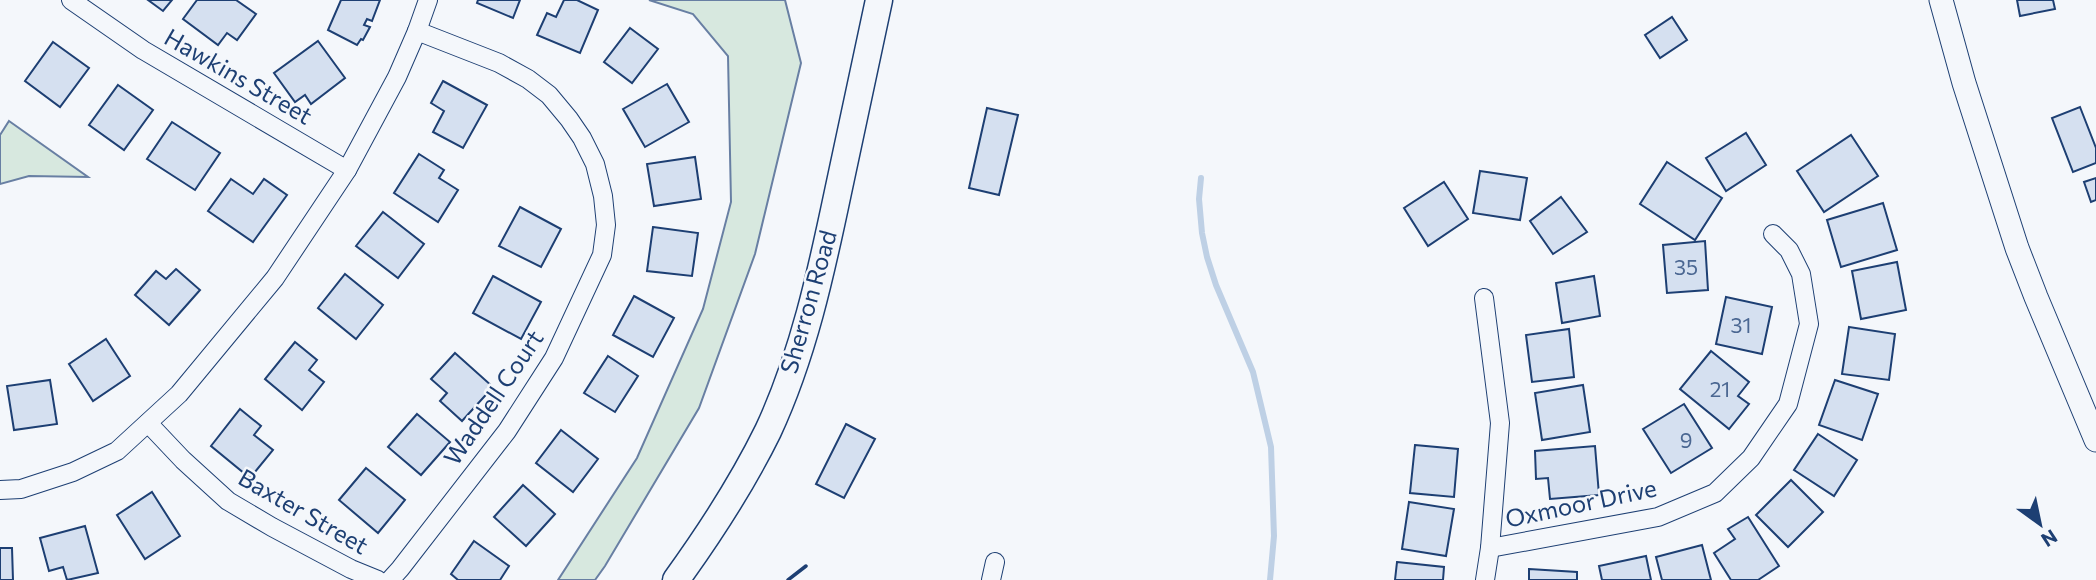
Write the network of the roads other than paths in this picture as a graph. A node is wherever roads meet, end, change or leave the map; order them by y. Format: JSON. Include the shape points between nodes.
{"nodes":[{"id":1,"x":71,"y":0,"type":"edge"},
{"id":2,"x":428,"y":0,"type":"edge"},
{"id":3,"x":879,"y":0,"type":"edge"},
{"id":4,"x":1941,"y":0,"type":"edge"},
{"id":5,"x":417,"y":31,"type":"junction"},
{"id":6,"x":347,"y":170,"type":"junction"},
{"id":7,"x":1773,"y":234,"type":"dead end"},
{"id":8,"x":1483,"y":298,"type":"dead end"},
{"id":9,"x":148,"y":423,"type":"junction"},
{"id":10,"x":2096,"y":440,"type":"edge"},
{"id":11,"x":0,"y":491,"type":"edge"},
{"id":12,"x":1490,"y":548,"type":"junction"},
{"id":13,"x":995,"y":562,"type":"dead end"},
{"id":14,"x":377,"y":580,"type":"edge"},
{"id":15,"x":390,"y":580,"type":"edge"},
{"id":16,"x":676,"y":580,"type":"edge"},
{"id":17,"x":991,"y":580,"type":"edge"},
{"id":18,"x":1485,"y":580,"type":"edge"}],
"edges":[{"from":1,"to":6,"type":"street","name":"Hawkins Street","via":[[143,50]]},
{"from":2,"to":5,"type":"street"},
{"from":3,"to":16,"type":"main road","name":"Sherron Road","via":[[823,265],[797,359],[768,431],[733,495]]},
{"from":4,"to":10,"type":"street","via":[[2017,248]]},
{"from":5,"to":6,"type":"street"},
{"from":5,"to":15,"type":"street","name":"Waddell Court","via":[[499,63],[549,95],[582,138],[594,164],[606,225],[602,255],[554,358],[507,431]]},
{"from":6,"to":9,"type":"street","via":[[275,278],[180,394]]},
{"from":7,"to":12,"type":"street","name":"Oxmoor Drive","via":[[1789,250],[1801,274],[1809,324],[1788,404],[1751,458],[1715,493],[1658,517]]},
{"from":8,"to":12,"type":"street","via":[[1500,423]]},
{"from":9,"to":11,"type":"street","via":[[117,451],[73,472]]},
{"from":9,"to":14,"type":"street","name":"Baxter Street","via":[[228,501]]},
{"from":12,"to":18,"type":"street"},
{"from":13,"to":17,"type":"street"}]}
